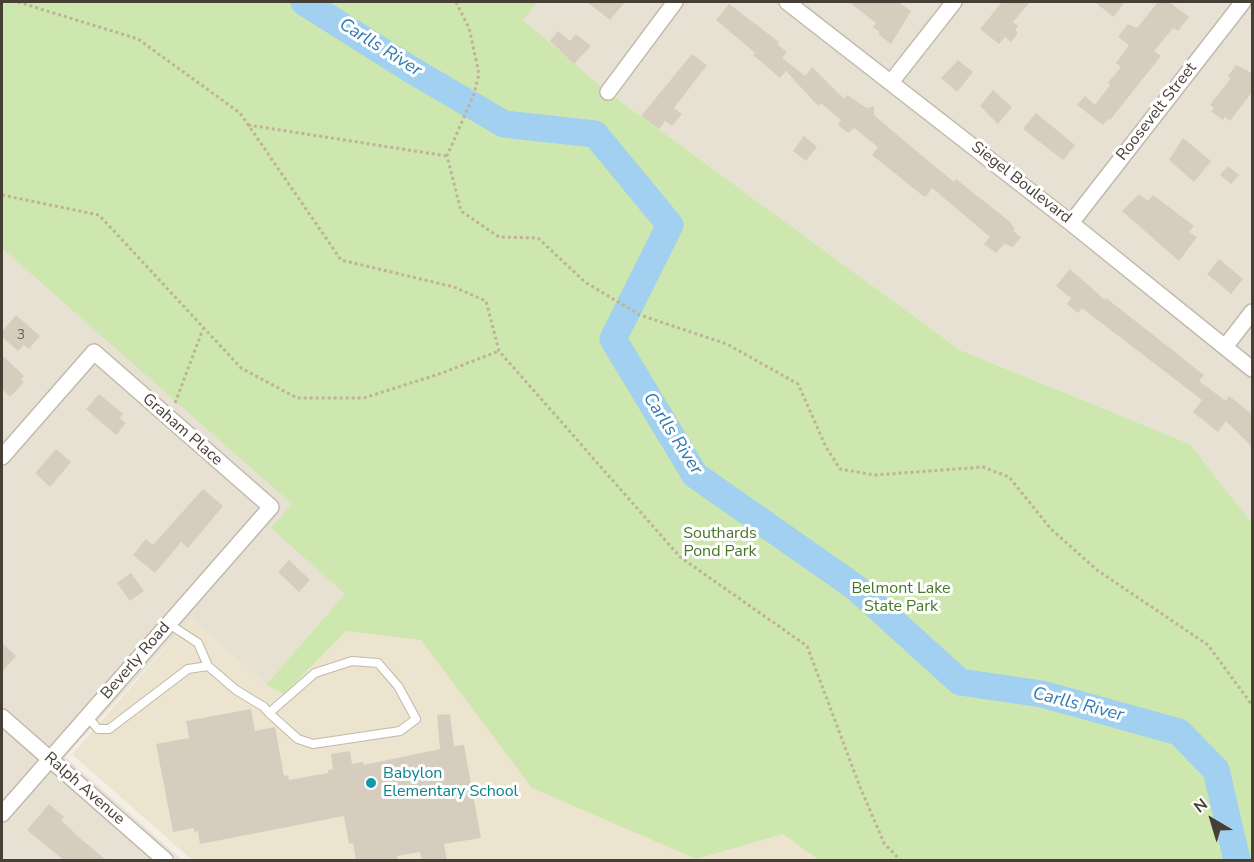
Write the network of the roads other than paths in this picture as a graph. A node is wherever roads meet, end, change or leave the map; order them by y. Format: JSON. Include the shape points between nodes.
{"nodes":[{"id":1,"x":675,"y":2,"type":"edge"},
{"id":2,"x":787,"y":2,"type":"edge"},
{"id":3,"x":954,"y":2,"type":"edge"},
{"id":4,"x":1243,"y":2,"type":"edge"},
{"id":5,"x":892,"y":81,"type":"junction"},
{"id":6,"x":608,"y":92,"type":"dead end"},
{"id":7,"x":1071,"y":223,"type":"junction"},
{"id":8,"x":1252,"y":312,"type":"edge"},
{"id":9,"x":1225,"y":347,"type":"junction"},
{"id":10,"x":1252,"y":369,"type":"edge"},
{"id":11,"x":2,"y":457,"type":"edge"},
{"id":12,"x":271,"y":507,"type":"joint"},
{"id":13,"x":169,"y":624,"type":"junction"},
{"id":14,"x":208,"y":666,"type":"junction"},
{"id":15,"x":269,"y":713,"type":"junction"},
{"id":16,"x":87,"y":716,"type":"junction"},
{"id":17,"x":2,"y":717,"type":"edge"},
{"id":18,"x":50,"y":759,"type":"junction"},
{"id":19,"x":2,"y":814,"type":"edge"},
{"id":20,"x":165,"y":861,"type":"edge"}],
"edges":[{"from":1,"to":6,"type":"street"},
{"from":2,"to":5,"type":"street","name":"Siegel Boulevard"},
{"from":3,"to":5,"type":"street"},
{"from":4,"to":7,"type":"street","name":"Roosevelt Street"},
{"from":5,"to":7,"type":"street","name":"Siegel Boulevard"},
{"from":7,"to":9,"type":"street","name":"Siegel Boulevard"},
{"from":8,"to":9,"type":"street"},
{"from":9,"to":10,"type":"street","name":"Siegel Boulevard"},
{"from":11,"to":12,"type":"street","name":"Graham Place","via":[[94,352]]},
{"from":12,"to":13,"type":"street","name":"Beverly Road"},
{"from":13,"to":14,"type":"lane","via":[[198,643]]},
{"from":13,"to":16,"type":"street","name":"Beverly Road"},
{"from":14,"to":15,"type":"lane"},
{"from":14,"to":16,"type":"lane","via":[[188,669],[109,729],[98,729]]},
{"from":15,"to":15,"type":"lane","via":[[298,739],[313,744],[400,731],[416,719],[398,686],[378,663],[352,661],[315,673]]},
{"from":16,"to":18,"type":"street","name":"Beverly Road"},
{"from":17,"to":18,"type":"street","name":"Ralph Avenue"},
{"from":18,"to":19,"type":"street","name":"Beverly Road"},
{"from":18,"to":20,"type":"street","name":"Ralph Avenue"}]}
